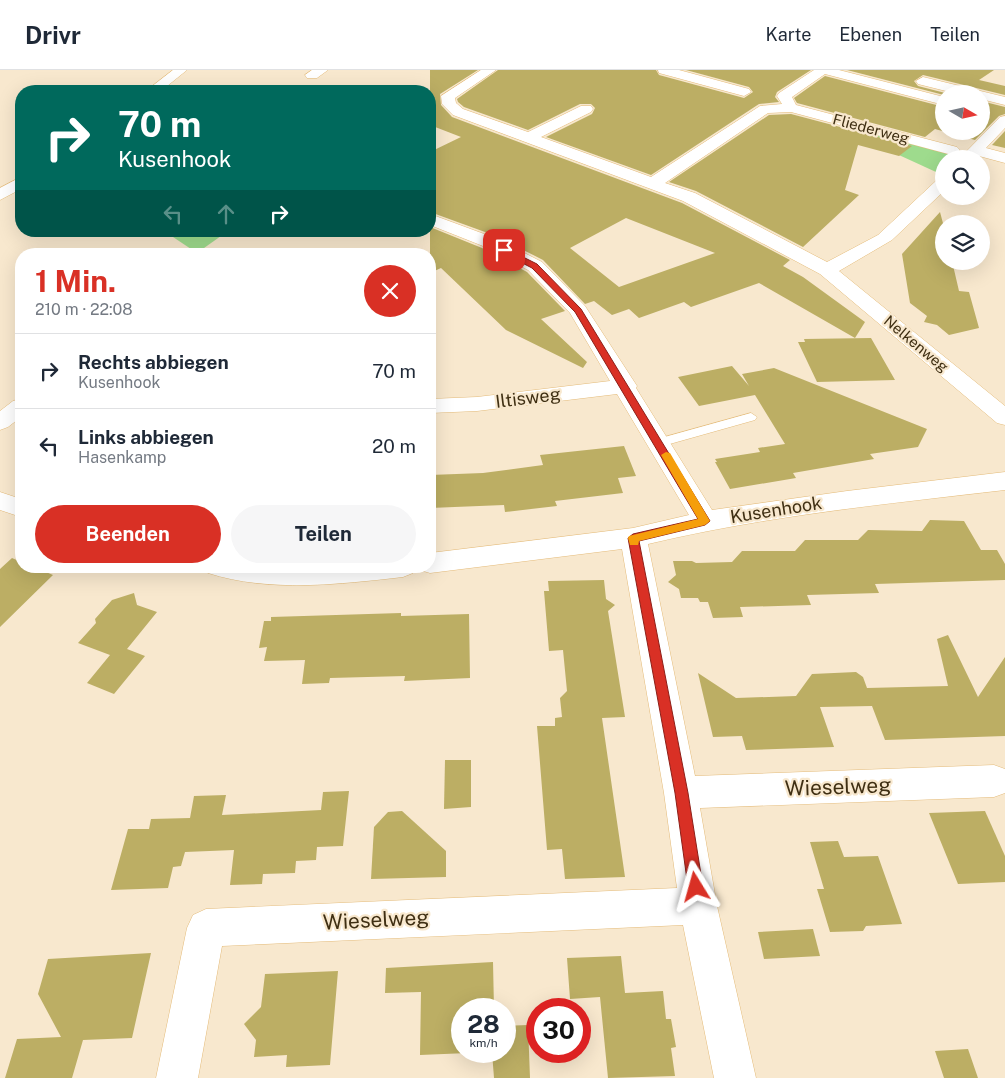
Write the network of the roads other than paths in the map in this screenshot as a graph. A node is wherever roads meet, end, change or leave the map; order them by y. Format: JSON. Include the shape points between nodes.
{"nodes":[{"id":1,"x":490,"y":70,"type":"edge"},
{"id":2,"x":664,"y":70,"type":"edge"},
{"id":3,"x":823,"y":70,"type":"edge"},
{"id":4,"x":182,"y":71,"type":"edge"},
{"id":5,"x":908,"y":77,"type":"dead end"},
{"id":6,"x":162,"y":85,"type":"edge"},
{"id":7,"x":940,"y":85,"type":"edge"},
{"id":8,"x":744,"y":92,"type":"dead end"},
{"id":9,"x":990,"y":97,"type":"edge"},
{"id":10,"x":935,"y":99,"type":"edge"},
{"id":11,"x":1005,"y":101,"type":"edge"},
{"id":12,"x":791,"y":108,"type":"junction"},
{"id":13,"x":586,"y":109,"type":"dead end"},
{"id":14,"x":990,"y":113,"type":"edge"},
{"id":15,"x":1005,"y":118,"type":"edge"},
{"id":16,"x":528,"y":138,"type":"junction"},
{"id":17,"x":952,"y":150,"type":"dead end"},
{"id":18,"x":975,"y":150,"type":"edge"},
{"id":19,"x":990,"y":156,"type":"edge"},
{"id":20,"x":1005,"y":158,"type":"edge"},
{"id":21,"x":652,"y":184,"type":"junction"},
{"id":22,"x":15,"y":186,"type":"edge"},
{"id":23,"x":935,"y":190,"type":"edge"},
{"id":24,"x":0,"y":195,"type":"edge"},
{"id":25,"x":436,"y":221,"type":"edge"},
{"id":26,"x":827,"y":270,"type":"junction"},
{"id":27,"x":626,"y":386,"type":"junction"},
{"id":28,"x":436,"y":406,"type":"edge"},
{"id":29,"x":15,"y":411,"type":"edge"},
{"id":30,"x":752,"y":418,"type":"dead end"},
{"id":31,"x":1005,"y":418,"type":"edge"},
{"id":32,"x":0,"y":422,"type":"edge"},
{"id":33,"x":659,"y":443,"type":"junction"},
{"id":34,"x":1005,"y":481,"type":"edge"},
{"id":35,"x":0,"y":501,"type":"edge"},
{"id":36,"x":15,"y":506,"type":"edge"},
{"id":37,"x":705,"y":521,"type":"junction"},
{"id":38,"x":633,"y":538,"type":"junction"},
{"id":39,"x":436,"y":562,"type":"edge"},
{"id":40,"x":276,"y":573,"type":"edge"},
{"id":41,"x":332,"y":573,"type":"edge"},
{"id":42,"x":994,"y":781,"type":"dead end"},
{"id":43,"x":682,"y":793,"type":"junction"},
{"id":44,"x":698,"y":906,"type":"junction"},
{"id":45,"x":177,"y":1078,"type":"edge"},
{"id":46,"x":735,"y":1078,"type":"edge"}],
"edges":[{"from":1,"to":16,"type":"street","name":"Nelkenweg","via":[[448,96],[448,104],[458,112]]},
{"from":2,"to":8,"type":"street"},
{"from":3,"to":10,"type":"street"},
{"from":3,"to":12,"type":"street","via":[[784,96]]},
{"from":4,"to":6,"type":"street"},
{"from":5,"to":7,"type":"street"},
{"from":9,"to":11,"type":"street"},
{"from":12,"to":17,"type":"street","name":"Fliederweg"},
{"from":12,"to":21,"type":"street","via":[[765,109]]},
{"from":13,"to":16,"type":"street"},
{"from":14,"to":15,"type":"street"},
{"from":15,"to":18,"type":"street"},
{"from":16,"to":21,"type":"street","name":"Nelkenweg"},
{"from":19,"to":20,"type":"street"},
{"from":21,"to":26,"type":"street","name":"Nelkenweg","via":[[688,197]]},
{"from":22,"to":24,"type":"street"},
{"from":23,"to":26,"type":"street","via":[[883,238]]},
{"from":25,"to":27,"type":"street","via":[[489,242],[535,266],[578,310]]},
{"from":26,"to":31,"type":"street","name":"Nelkenweg"},
{"from":27,"to":28,"type":"street","name":"Iltisweg","via":[[477,404]]},
{"from":27,"to":33,"type":"street"},
{"from":29,"to":32,"type":"street"},
{"from":30,"to":33,"type":"lane"},
{"from":33,"to":37,"type":"street"},
{"from":34,"to":37,"type":"street","name":"Kusenhook"},
{"from":35,"to":36,"type":"street"},
{"from":37,"to":38,"type":"street","name":"Kusenhook"},
{"from":38,"to":39,"type":"street","name":"Kusenhook"},
{"from":38,"to":43,"type":"street"},
{"from":40,"to":41,"type":"street"},
{"from":42,"to":43,"type":"street","name":"Wieselweg"},
{"from":43,"to":44,"type":"street"},
{"from":44,"to":45,"type":"street","name":"Wieselweg","via":[[206,928]]},
{"from":44,"to":46,"type":"street"}]}
